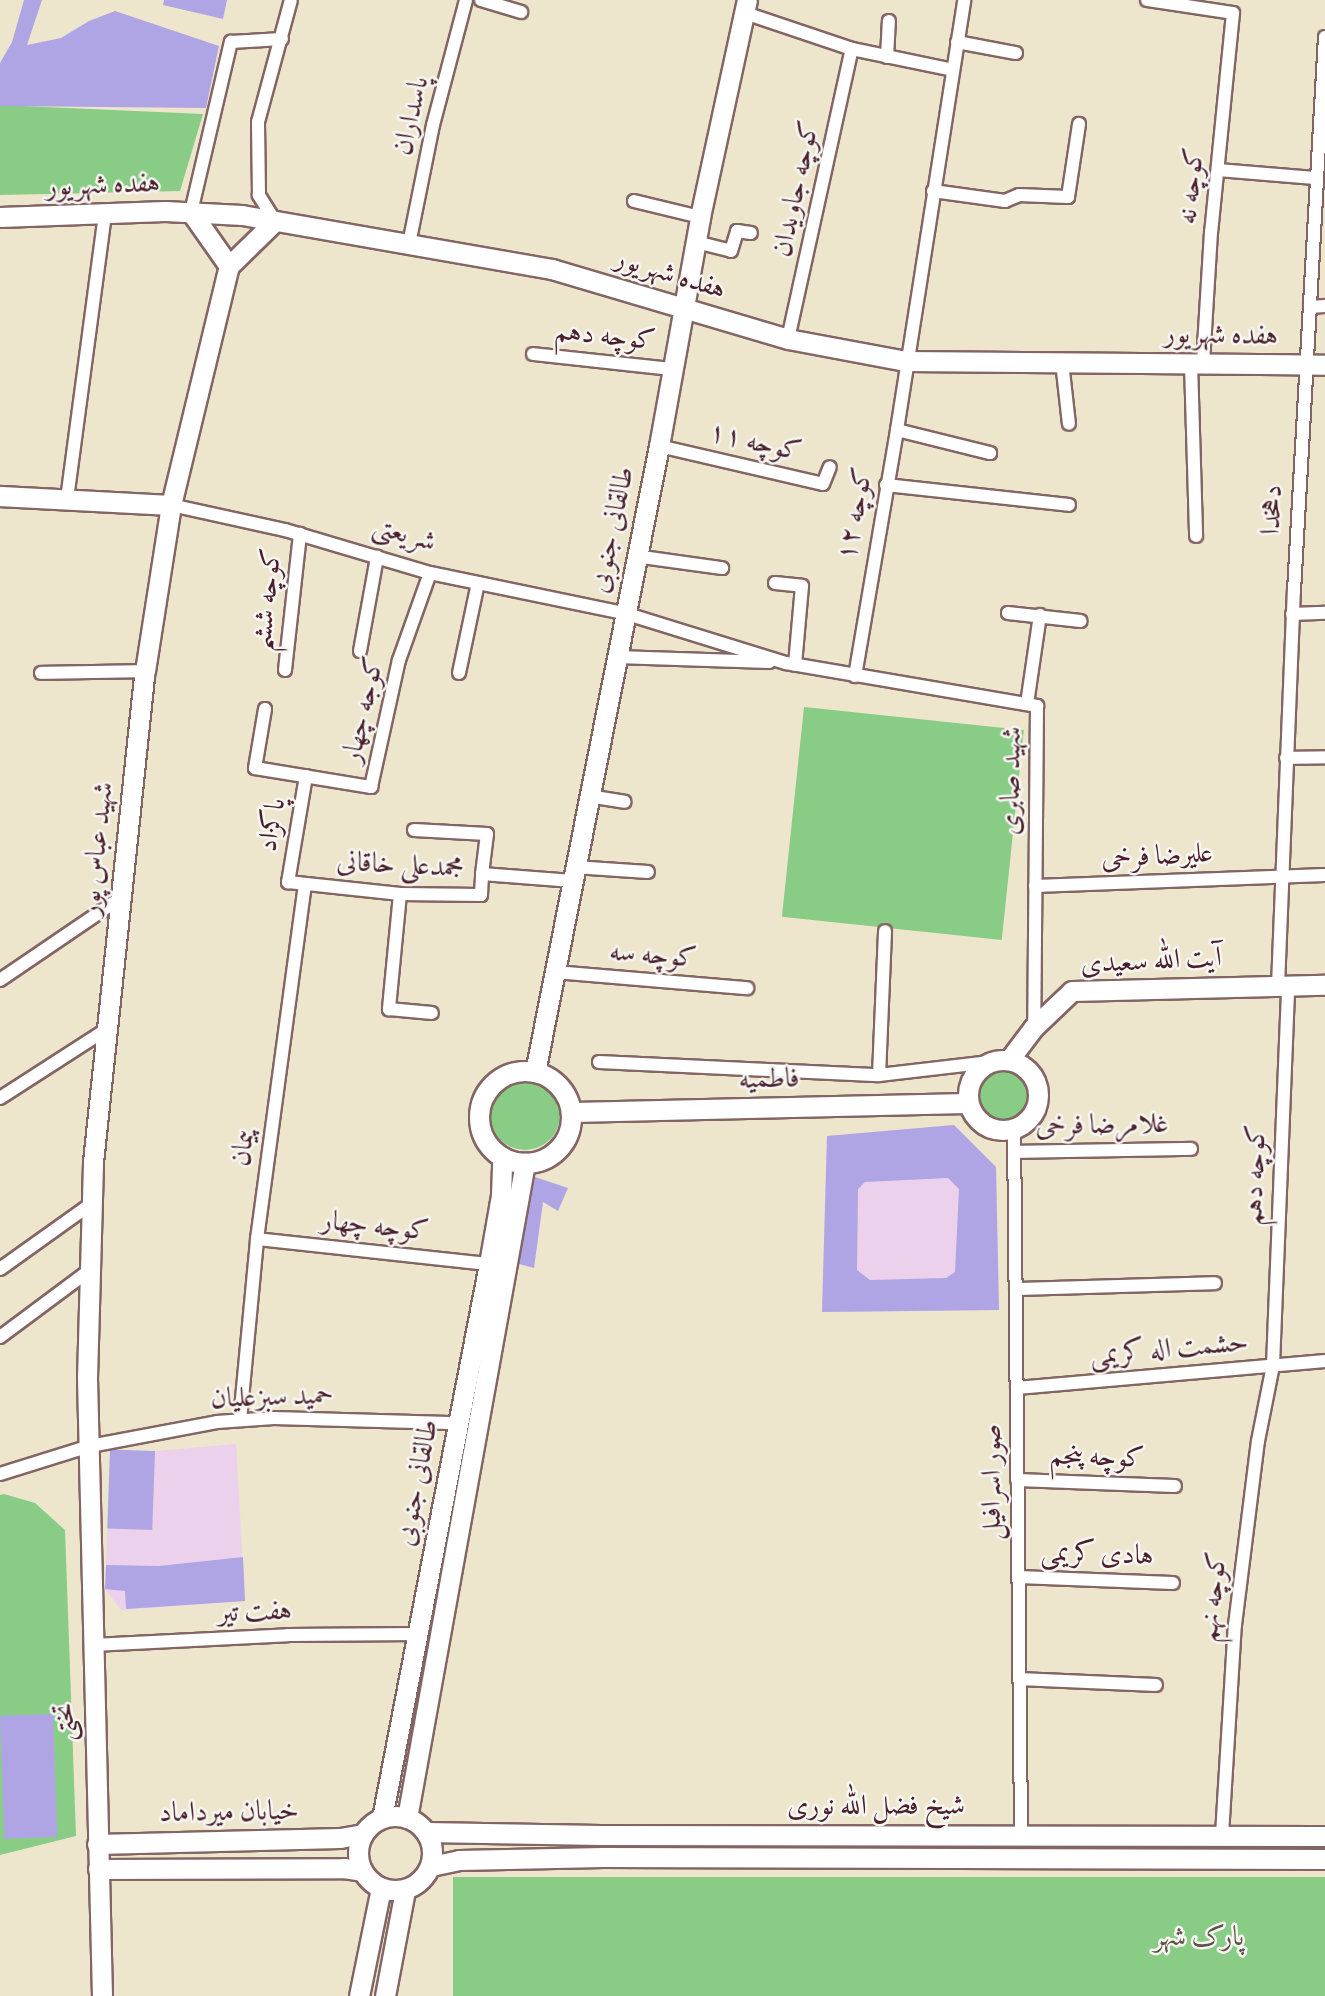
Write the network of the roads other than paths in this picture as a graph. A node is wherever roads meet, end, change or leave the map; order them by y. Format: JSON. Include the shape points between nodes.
{"nodes":[{"id":1,"x":291,"y":0,"type":"edge"},
{"id":2,"x":466,"y":0,"type":"edge"},
{"id":3,"x":481,"y":0,"type":"edge"},
{"id":4,"x":964,"y":0,"type":"edge"},
{"id":5,"x":1147,"y":0,"type":"edge"},
{"id":6,"x":746,"y":7,"type":"edge"},
{"id":7,"x":521,"y":12,"type":"dead end"},
{"id":8,"x":890,"y":21,"type":"dead end"},
{"id":9,"x":1325,"y":37,"type":"edge"},
{"id":10,"x":282,"y":39,"type":"junction"},
{"id":11,"x":957,"y":42,"type":"junction"},
{"id":12,"x":852,"y":50,"type":"junction"},
{"id":13,"x":1016,"y":53,"type":"dead end"},
{"id":14,"x":887,"y":57,"type":"junction"},
{"id":15,"x":953,"y":70,"type":"junction"},
{"id":16,"x":1079,"y":124,"type":"dead end"},
{"id":17,"x":1218,"y":170,"type":"junction"},
{"id":18,"x":1315,"y":178,"type":"junction"},
{"id":19,"x":933,"y":191,"type":"junction"},
{"id":20,"x":634,"y":201,"type":"dead end"},
{"id":21,"x":191,"y":212,"type":"junction"},
{"id":22,"x":106,"y":213,"type":"junction"},
{"id":23,"x":0,"y":217,"type":"edge"},
{"id":24,"x":700,"y":217,"type":"junction"},
{"id":25,"x":275,"y":221,"type":"junction"},
{"id":26,"x":751,"y":233,"type":"dead end"},
{"id":27,"x":696,"y":243,"type":"junction"},
{"id":28,"x":409,"y":244,"type":"junction"},
{"id":29,"x":229,"y":266,"type":"junction"},
{"id":30,"x":685,"y":306,"type":"junction"},
{"id":31,"x":1325,"y":306,"type":"edge"},
{"id":32,"x":1310,"y":307,"type":"junction"},
{"id":33,"x":789,"y":339,"type":"junction"},
{"id":34,"x":533,"y":354,"type":"dead end"},
{"id":35,"x":905,"y":361,"type":"junction"},
{"id":36,"x":1062,"y":362,"type":"junction"},
{"id":37,"x":1197,"y":364,"type":"junction"},
{"id":38,"x":1315,"y":365,"type":"edge"},
{"id":39,"x":672,"y":369,"type":"junction"},
{"id":40,"x":1069,"y":424,"type":"dead end"},
{"id":41,"x":897,"y":430,"type":"junction"},
{"id":42,"x":659,"y":446,"type":"junction"},
{"id":43,"x":990,"y":453,"type":"dead end"},
{"id":44,"x":830,"y":467,"type":"dead end"},
{"id":45,"x":886,"y":485,"type":"junction"},
{"id":46,"x":0,"y":496,"type":"edge"},
{"id":47,"x":67,"y":499,"type":"junction"},
{"id":48,"x":171,"y":505,"type":"junction"},
{"id":49,"x":1069,"y":505,"type":"dead end"},
{"id":50,"x":300,"y":534,"type":"junction"},
{"id":51,"x":1196,"y":536,"type":"dead end"},
{"id":52,"x":635,"y":556,"type":"junction"},
{"id":53,"x":377,"y":557,"type":"junction"},
{"id":54,"x":722,"y":568,"type":"dead end"},
{"id":55,"x":430,"y":573,"type":"junction"},
{"id":56,"x":478,"y":583,"type":"junction"},
{"id":57,"x":775,"y":583,"type":"dead end"},
{"id":58,"x":624,"y":613,"type":"junction"},
{"id":59,"x":1008,"y":613,"type":"dead end"},
{"id":60,"x":1325,"y":613,"type":"edge"},
{"id":61,"x":1292,"y":614,"type":"junction"},
{"id":62,"x":1040,"y":615,"type":"junction"},
{"id":63,"x":1081,"y":621,"type":"dead end"},
{"id":64,"x":360,"y":651,"type":"dead end"},
{"id":65,"x":616,"y":657,"type":"junction"},
{"id":66,"x":791,"y":664,"type":"junction"},
{"id":67,"x":285,"y":670,"type":"dead end"},
{"id":68,"x":145,"y":671,"type":"junction"},
{"id":69,"x":41,"y":673,"type":"dead end"},
{"id":70,"x":459,"y":673,"type":"dead end"},
{"id":71,"x":855,"y":676,"type":"junction"},
{"id":72,"x":1027,"y":704,"type":"junction"},
{"id":73,"x":265,"y":709,"type":"dead end"},
{"id":74,"x":1325,"y":757,"type":"edge"},
{"id":75,"x":1286,"y":758,"type":"junction"},
{"id":76,"x":306,"y":776,"type":"junction"},
{"id":77,"x":588,"y":796,"type":"junction"},
{"id":78,"x":625,"y":802,"type":"dead end"},
{"id":79,"x":414,"y":830,"type":"dead end"},
{"id":80,"x":648,"y":872,"type":"dead end"},
{"id":81,"x":482,"y":874,"type":"junction"},
{"id":82,"x":573,"y":874,"type":"junction"},
{"id":83,"x":1281,"y":875,"type":"junction"},
{"id":84,"x":1325,"y":875,"type":"edge"},
{"id":85,"x":288,"y":882,"type":"joint"},
{"id":86,"x":305,"y":884,"type":"junction"},
{"id":87,"x":1035,"y":886,"type":"junction"},
{"id":88,"x":400,"y":894,"type":"junction"},
{"id":89,"x":122,"y":897,"type":"junction"},
{"id":90,"x":885,"y":931,"type":"dead end"},
{"id":91,"x":555,"y":972,"type":"junction"},
{"id":92,"x":0,"y":980,"type":"edge"},
{"id":93,"x":1325,"y":985,"type":"edge"},
{"id":94,"x":1283,"y":986,"type":"junction"},
{"id":95,"x":747,"y":988,"type":"dead end"},
{"id":96,"x":432,"y":1013,"type":"dead end"},
{"id":97,"x":1034,"y":1027,"type":"junction"},
{"id":98,"x":107,"y":1029,"type":"junction"},
{"id":99,"x":1000,"y":1061,"type":"junction"},
{"id":100,"x":599,"y":1062,"type":"dead end"},
{"id":101,"x":535,"y":1072,"type":"junction"},
{"id":102,"x":879,"y":1076,"type":"junction"},
{"id":103,"x":0,"y":1098,"type":"edge"},
{"id":104,"x":968,"y":1103,"type":"junction"},
{"id":105,"x":571,"y":1112,"type":"junction"},
{"id":106,"x":1014,"y":1128,"type":"junction"},
{"id":107,"x":1191,"y":1149,"type":"dead end"},
{"id":108,"x":1015,"y":1152,"type":"junction"},
{"id":109,"x":502,"y":1157,"type":"junction"},
{"id":110,"x":525,"y":1163,"type":"junction"},
{"id":111,"x":92,"y":1204,"type":"junction"},
{"id":112,"x":257,"y":1239,"type":"junction"},
{"id":113,"x":489,"y":1264,"type":"junction"},
{"id":114,"x":0,"y":1269,"type":"edge"},
{"id":115,"x":90,"y":1270,"type":"junction"},
{"id":116,"x":1215,"y":1283,"type":"dead end"},
{"id":117,"x":1016,"y":1289,"type":"junction"},
{"id":118,"x":0,"y":1337,"type":"edge"},
{"id":119,"x":1325,"y":1361,"type":"edge"},
{"id":120,"x":1273,"y":1366,"type":"junction"},
{"id":121,"x":1017,"y":1388,"type":"junction"},
{"id":122,"x":240,"y":1420,"type":"junction"},
{"id":123,"x":458,"y":1423,"type":"junction"},
{"id":124,"x":90,"y":1446,"type":"junction"},
{"id":125,"x":0,"y":1474,"type":"edge"},
{"id":126,"x":1017,"y":1480,"type":"junction"},
{"id":127,"x":1175,"y":1486,"type":"dead end"},
{"id":128,"x":1018,"y":1577,"type":"junction"},
{"id":129,"x":1173,"y":1583,"type":"dead end"},
{"id":130,"x":419,"y":1633,"type":"junction"},
{"id":131,"x":93,"y":1645,"type":"junction"},
{"id":132,"x":1019,"y":1679,"type":"junction"},
{"id":133,"x":1156,"y":1685,"type":"dead end"},
{"id":134,"x":382,"y":1818,"type":"junction"},
{"id":135,"x":407,"y":1818,"type":"junction"},
{"id":136,"x":426,"y":1832,"type":"junction"},
{"id":137,"x":1021,"y":1834,"type":"junction"},
{"id":138,"x":363,"y":1835,"type":"junction"},
{"id":139,"x":1222,"y":1835,"type":"junction"},
{"id":140,"x":1325,"y":1836,"type":"edge"},
{"id":141,"x":254,"y":1840,"type":"junction"},
{"id":142,"x":97,"y":1844,"type":"junction"},
{"id":143,"x":1021,"y":1858,"type":"junction"},
{"id":144,"x":1325,"y":1859,"type":"edge"},
{"id":145,"x":431,"y":1866,"type":"junction"},
{"id":146,"x":253,"y":1868,"type":"junction"},
{"id":147,"x":98,"y":1869,"type":"junction"},
{"id":148,"x":362,"y":1871,"type":"junction"},
{"id":149,"x":381,"y":1888,"type":"junction"},
{"id":150,"x":405,"y":1890,"type":"junction"},
{"id":151,"x":361,"y":1986,"type":"edge"},
{"id":152,"x":387,"y":1989,"type":"edge"},
{"id":153,"x":102,"y":1996,"type":"edge"}],
"edges":[{"from":1,"to":10,"type":"street"},
{"from":2,"to":28,"type":"street","name":"پاسداران","via":[[433,125]]},
{"from":3,"to":7,"type":"street"},
{"from":4,"to":11,"type":"street","name":"کوچه ۱۲"},
{"from":5,"to":17,"type":"street","name":"کوچه نه","via":[[1233,13]]},
{"from":6,"to":12,"type":"street"},
{"from":6,"to":24,"type":"street","name":"طالقانی جنوبی"},
{"from":8,"to":14,"type":"street"},
{"from":9,"to":18,"type":"street","name":"دهخدا"},
{"from":10,"to":21,"type":"street","via":[[231,42]]},
{"from":10,"to":25,"type":"street","via":[[258,122],[259,195]]},
{"from":11,"to":13,"type":"street"},
{"from":11,"to":15,"type":"street","name":"کوچه ۱۲"},
{"from":12,"to":14,"type":"street"},
{"from":12,"to":33,"type":"street","name":"کوچه جاویدان"},
{"from":14,"to":15,"type":"street"},
{"from":15,"to":19,"type":"street","name":"کوچه ۱۲"},
{"from":16,"to":19,"type":"street","via":[[1068,197],[1019,195],[1005,201]]},
{"from":17,"to":18,"type":"street"},
{"from":17,"to":37,"type":"street","name":"کوچه نه"},
{"from":18,"to":32,"type":"street","name":"دهخدا"},
{"from":19,"to":35,"type":"street","name":"کوچه ۱۲"},
{"from":20,"to":24,"type":"street"},
{"from":21,"to":22,"type":"street","name":"هفده شهریور"},
{"from":21,"to":25,"type":"street","name":"هفده شهریور"},
{"from":21,"to":29,"type":"street"},
{"from":22,"to":23,"type":"street","name":"هفده شهریور"},
{"from":22,"to":47,"type":"street"},
{"from":24,"to":27,"type":"street","name":"طالقانی جنوبی"},
{"from":25,"to":28,"type":"street","name":"هفده شهریور"},
{"from":25,"to":29,"type":"street"},
{"from":26,"to":27,"type":"street","via":[[737,231],[731,251]]},
{"from":27,"to":30,"type":"street","name":"طالقانی جنوبی"},
{"from":28,"to":30,"type":"street","name":"هفده شهریور","via":[[552,269]]},
{"from":29,"to":48,"type":"street","name":"شهید عباس پور"},
{"from":30,"to":33,"type":"street","name":"هفده شهریور"},
{"from":30,"to":39,"type":"street","name":"طالقانی جنوبی"},
{"from":31,"to":32,"type":"street"},
{"from":32,"to":38,"type":"street","name":"دهخدا"},
{"from":33,"to":35,"type":"street","name":"هفده شهریور"},
{"from":34,"to":39,"type":"street","name":"کوچه دهم"},
{"from":35,"to":36,"type":"street","name":"هفده شهریور"},
{"from":35,"to":41,"type":"street","name":"کوچه ۱۲"},
{"from":36,"to":37,"type":"street","name":"هفده شهریور"},
{"from":36,"to":40,"type":"street"},
{"from":37,"to":38,"type":"street","name":"هفده شهریور"},
{"from":37,"to":51,"type":"street","name":"کوچه نه"},
{"from":38,"to":61,"type":"street","name":"دهخدا"},
{"from":39,"to":42,"type":"street","name":"طالقانی جنوبی"},
{"from":41,"to":43,"type":"street"},
{"from":41,"to":45,"type":"street","name":"کوچه ۱۲"},
{"from":42,"to":44,"type":"street","name":"کوچه ۱۱","via":[[823,484]]},
{"from":42,"to":52,"type":"street","name":"طالقانی جنوبی"},
{"from":45,"to":49,"type":"street"},
{"from":45,"to":71,"type":"street","name":"کوچه ۱۲"},
{"from":46,"to":47,"type":"street","name":"شریعتی"},
{"from":47,"to":48,"type":"street","name":"شریعتی"},
{"from":48,"to":50,"type":"street","name":"شریعتی"},
{"from":48,"to":68,"type":"street","name":"شهید عباس پور"},
{"from":50,"to":53,"type":"street","name":"شریعتی"},
{"from":50,"to":67,"type":"street","name":"کوچه ششم"},
{"from":52,"to":54,"type":"street"},
{"from":52,"to":58,"type":"street","name":"طالقانی جنوبی"},
{"from":53,"to":55,"type":"street","name":"شریعتی"},
{"from":53,"to":64,"type":"street"},
{"from":55,"to":56,"type":"street","name":"شریعتی"},
{"from":55,"to":76,"type":"street","name":"کوجه چهار","via":[[399,660],[371,787]]},
{"from":56,"to":58,"type":"street","name":"شریعتی"},
{"from":56,"to":70,"type":"street"},
{"from":57,"to":66,"type":"street","via":[[802,586]]},
{"from":58,"to":65,"type":"street","name":"طالقانی جنوبی"},
{"from":58,"to":66,"type":"street","name":"شریعتی"},
{"from":59,"to":62,"type":"street"},
{"from":60,"to":61,"type":"street"},
{"from":61,"to":75,"type":"street","name":"دهخدا"},
{"from":62,"to":63,"type":"street"},
{"from":62,"to":72,"type":"street"},
{"from":65,"to":66,"type":"street"},
{"from":65,"to":77,"type":"street","name":"طالقانی جنوبی"},
{"from":66,"to":71,"type":"street","name":"شهید صابری"},
{"from":68,"to":69,"type":"street"},
{"from":68,"to":89,"type":"street","name":"شهید عباس پور"},
{"from":71,"to":72,"type":"street","name":"شهید صابری"},
{"from":72,"to":87,"type":"street","name":"شهید صابری","via":[[1037,706]]},
{"from":73,"to":76,"type":"street","name":"کوجه چهار","via":[[255,768]]},
{"from":74,"to":75,"type":"street"},
{"from":75,"to":83,"type":"street","name":"دهخدا"},
{"from":76,"to":85,"type":"street","name":"پاکزاد"},
{"from":77,"to":78,"type":"street"},
{"from":77,"to":82,"type":"street","name":"طالقانی جنوبی"},
{"from":79,"to":81,"type":"street","via":[[487,834]]},
{"from":80,"to":82,"type":"street","name":"مجمدعلی خاقانی"},
{"from":81,"to":82,"type":"street","name":"مجمدعلی خاقانی"},
{"from":81,"to":88,"type":"street","name":"مجمدعلی خاقانی","via":[[481,895]]},
{"from":82,"to":91,"type":"street","name":"طالقانی جنوبی"},
{"from":83,"to":84,"type":"street","name":"علیرضا فرخی"},
{"from":83,"to":87,"type":"street","name":"علیرضا فرخی"},
{"from":83,"to":94,"type":"street","name":"دهخدا"},
{"from":85,"to":86,"type":"street","name":"مجمدعلی خاقانی"},
{"from":86,"to":88,"type":"street","name":"مجمدعلی خاقانی"},
{"from":86,"to":112,"type":"street","name":"پیمان"},
{"from":87,"to":97,"type":"street","name":"شهید صابری"},
{"from":88,"to":96,"type":"street","via":[[389,1009]]},
{"from":89,"to":92,"type":"street"},
{"from":89,"to":98,"type":"street","name":"شهید عباس پور"},
{"from":90,"to":102,"type":"street"},
{"from":91,"to":95,"type":"street","name":"کوچه سه"},
{"from":91,"to":101,"type":"street","name":"طالقانی جنوبی"},
{"from":93,"to":94,"type":"street","name":"آیت الله سعیدی"},
{"from":94,"to":97,"type":"street","name":"آیت الله سعیدی","via":[[1072,991]]},
{"from":94,"to":120,"type":"street","name":"کوچه دهم"},
{"from":97,"to":99,"type":"street","name":"آیت الله سعیدی"},
{"from":98,"to":103,"type":"street"},
{"from":98,"to":111,"type":"street","name":"شهید عباس پور"},
{"from":99,"to":102,"type":"street","name":"فاطمیه"},
{"from":99,"to":104,"type":"street","via":[[981,1067],[970,1083]]},
{"from":99,"to":106,"type":"street","via":[[1029,1071],[1038,1092],[1032,1114]]},
{"from":100,"to":102,"type":"street","name":"فاطمیه"},
{"from":101,"to":105,"type":"street","via":[[560,1086]]},
{"from":101,"to":109,"type":"street","via":[[506,1074],[485,1094],[479,1107],[482,1136]]},
{"from":104,"to":105,"type":"street","name":"فاطمیه"},
{"from":104,"to":106,"type":"street","via":[[973,1114],[991,1128]]},
{"from":105,"to":110,"type":"street","via":[[567,1135],[554,1153]]},
{"from":106,"to":108,"type":"street","name":"صور اسرافیل"},
{"from":107,"to":108,"type":"street","name":"غلامرضا فرخی"},
{"from":108,"to":117,"type":"street","name":"صور اسرافیل"},
{"from":109,"to":110,"type":"street"},
{"from":109,"to":113,"type":"street","name":"طالقانی جنوبی","via":[[501,1195]]},
{"from":110,"to":135,"type":"street","name":"طالقانی جنوبی"},
{"from":111,"to":114,"type":"street"},
{"from":111,"to":115,"type":"street","name":"شهید عباس پور"},
{"from":112,"to":113,"type":"street","name":"کوچه چهار"},
{"from":112,"to":122,"type":"street","name":"پیمان"},
{"from":113,"to":123,"type":"street","name":"طالقانی جنوبی"},
{"from":115,"to":118,"type":"street"},
{"from":115,"to":124,"type":"street","name":"شهید عباس پور"},
{"from":116,"to":117,"type":"street"},
{"from":117,"to":121,"type":"street","name":"صور اسرافیل"},
{"from":119,"to":120,"type":"street","name":"حشمت اله کریمی"},
{"from":120,"to":121,"type":"street","name":"حشمت اله کریمی"},
{"from":120,"to":139,"type":"street","name":"کوچه نهم","via":[[1258,1441],[1235,1625]]},
{"from":121,"to":126,"type":"street","name":"صور اسرافیل"},
{"from":122,"to":123,"type":"street","name":"حمید سبزعلیان"},
{"from":122,"to":124,"type":"street","name":"حمید سبزعلیان"},
{"from":123,"to":130,"type":"street","name":"طالقانی جنوبی"},
{"from":124,"to":125,"type":"street","name":"حمید سبزعلیان"},
{"from":124,"to":131,"type":"street","name":"تختی"},
{"from":126,"to":127,"type":"street","name":"کوچه پنجم"},
{"from":126,"to":128,"type":"street","name":"صور اسرافیل"},
{"from":128,"to":129,"type":"street","name":"هادی کریمی"},
{"from":128,"to":132,"type":"street","name":"صور اسرافیل"},
{"from":130,"to":131,"type":"street","name":"هفت تیر"},
{"from":130,"to":134,"type":"street","name":"طالقانی جنوبی"},
{"from":131,"to":142,"type":"street","name":"تختی"},
{"from":132,"to":133,"type":"street"},
{"from":132,"to":137,"type":"street","name":"صور اسرافیل"},
{"from":134,"to":135,"type":"street"},
{"from":134,"to":138,"type":"street"},
{"from":135,"to":136,"type":"street"},
{"from":136,"to":137,"type":"street","name":"شیخ فضل الله نوری"},
{"from":136,"to":145,"type":"street","via":[[433,1854]]},
{"from":137,"to":139,"type":"street","name":"شیخ فضل الله نوری"},
{"from":137,"to":143,"type":"street"},
{"from":138,"to":141,"type":"street","name":"خیابان میرداماد"},
{"from":138,"to":148,"type":"street","via":[[358,1846]]},
{"from":139,"to":140,"type":"street","name":"شیخ فضل الله نوری"},
{"from":141,"to":142,"type":"street","name":"خیابان میرداماد"},
{"from":141,"to":146,"type":"street"},
{"from":142,"to":147,"type":"street","name":"تختی"},
{"from":143,"to":144,"type":"street","name":"شیخ فضل الله نوری"},
{"from":143,"to":145,"type":"street","name":"شیخ فضل الله نوری","via":[[603,1857],[459,1860]]},
{"from":145,"to":150,"type":"street","via":[[425,1877]]},
{"from":146,"to":147,"type":"street","name":"خیابان میرداماد"},
{"from":146,"to":148,"type":"street","name":"خیابان میرداماد"},
{"from":147,"to":153,"type":"street","name":"تختی"},
{"from":148,"to":149,"type":"street"},
{"from":149,"to":150,"type":"street"},
{"from":149,"to":151,"type":"street"},
{"from":150,"to":152,"type":"street"},
{"from":151,"to":152,"type":"street"}]}
